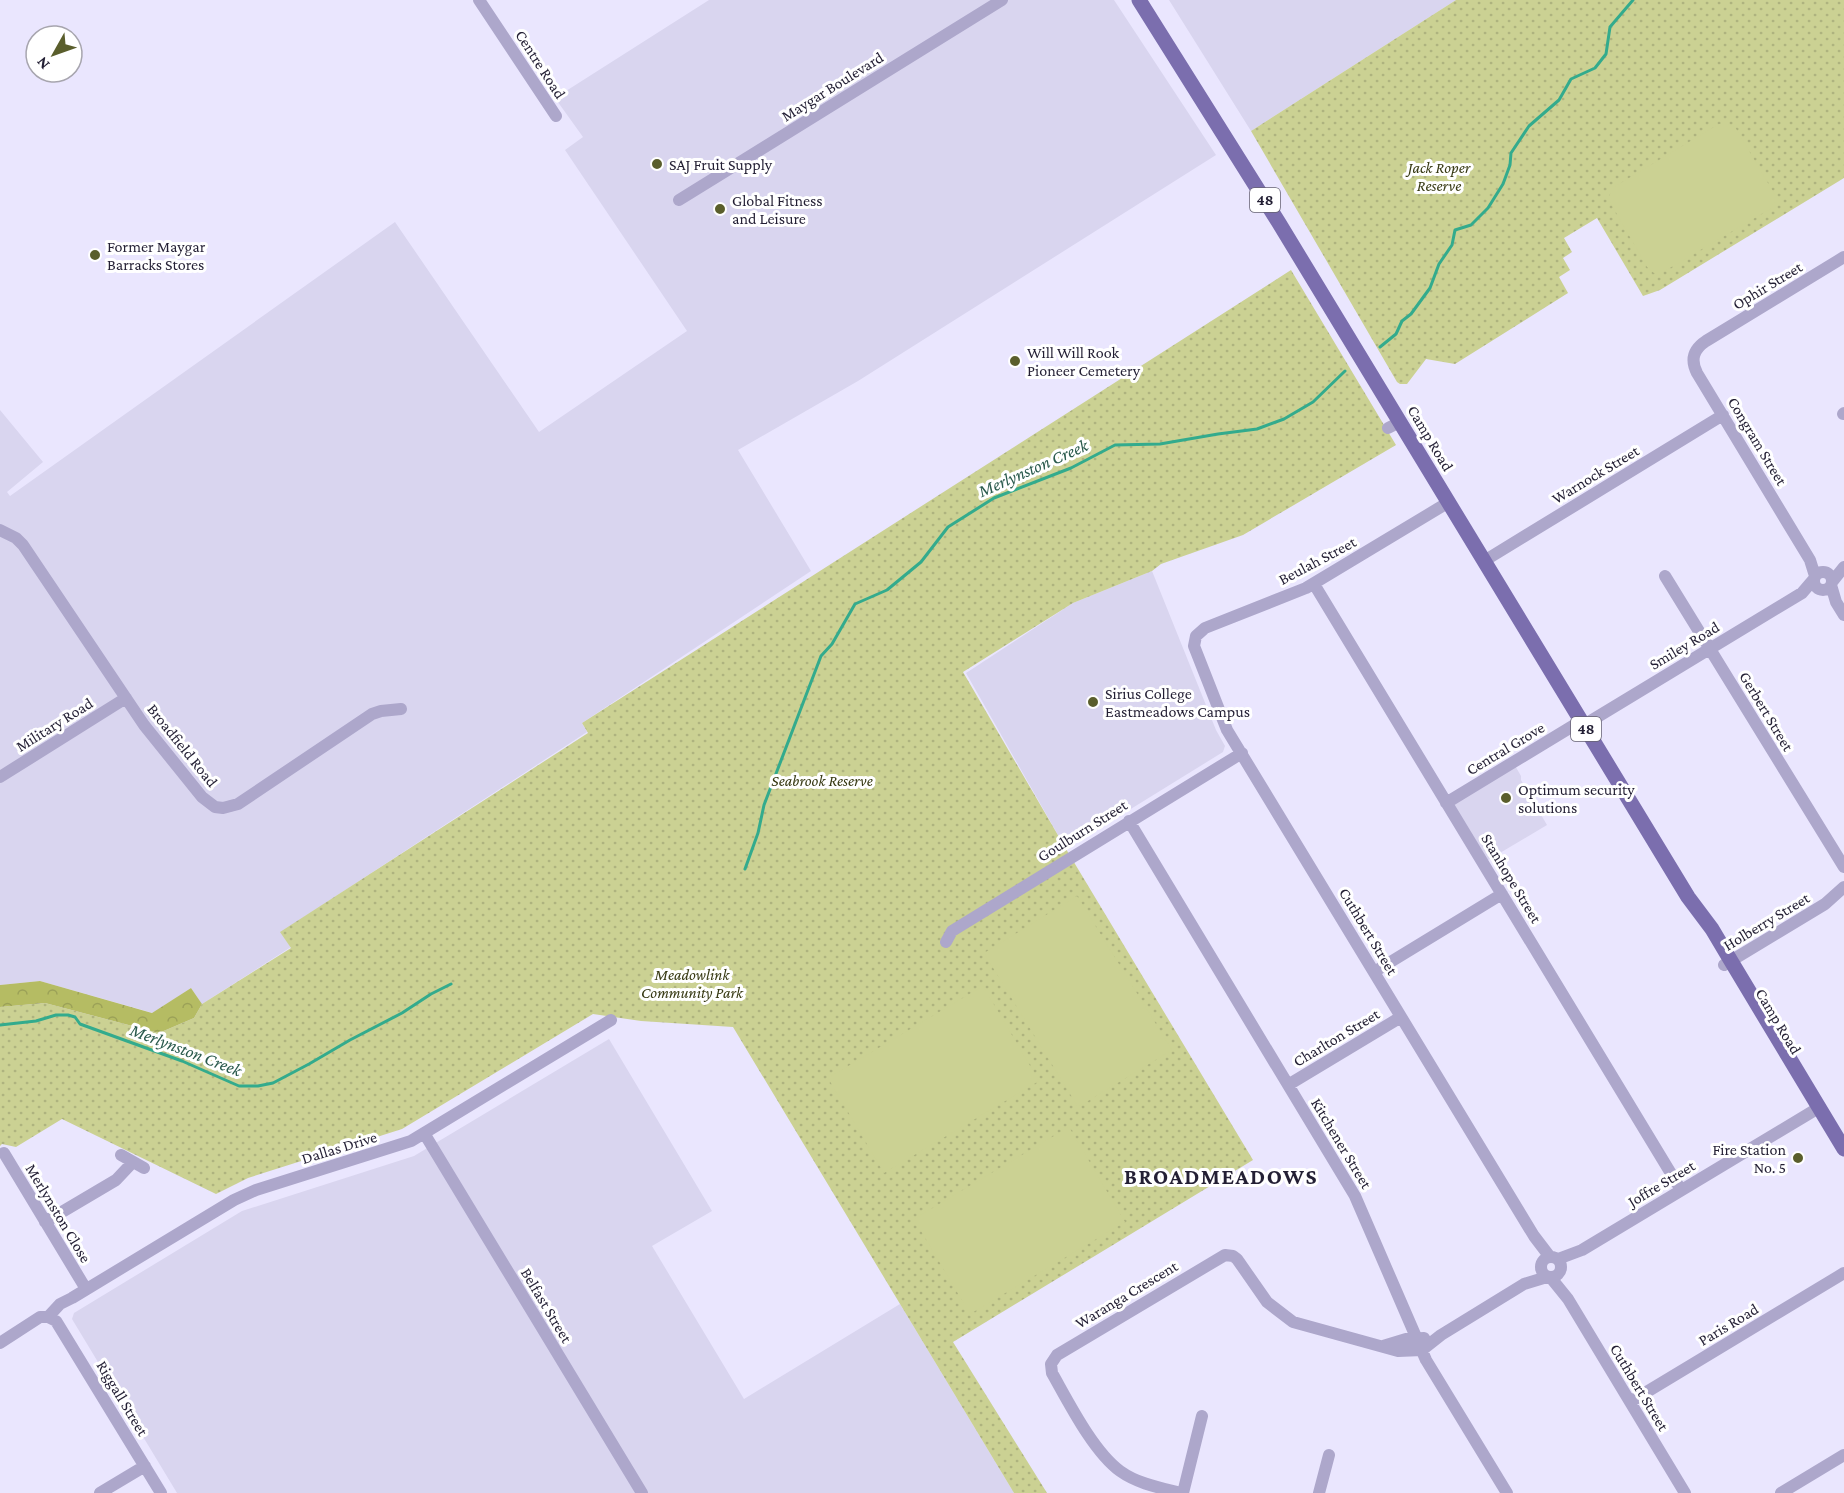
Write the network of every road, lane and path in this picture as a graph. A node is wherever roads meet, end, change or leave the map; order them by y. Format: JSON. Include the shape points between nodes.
{"nodes":[{"id":1,"x":479,"y":0,"type":"edge"},
{"id":2,"x":1002,"y":0,"type":"edge"},
{"id":3,"x":1139,"y":0,"type":"edge"},
{"id":4,"x":556,"y":116,"type":"dead end"},
{"id":5,"x":679,"y":200,"type":"dead end"},
{"id":6,"x":1844,"y":257,"type":"edge"},
{"id":7,"x":1706,"y":341,"type":"joint"},
{"id":8,"x":1723,"y":415,"type":"junction"},
{"id":9,"x":1449,"y":502,"type":"junction"},
{"id":10,"x":0,"y":530,"type":"edge"},
{"id":11,"x":1484,"y":561,"type":"junction"},
{"id":12,"x":1665,"y":576,"type":"dead end"},
{"id":13,"x":1823,"y":581,"type":"junction"},
{"id":14,"x":1314,"y":584,"type":"junction"},
{"id":15,"x":1844,"y":615,"type":"edge"},
{"id":16,"x":1196,"y":636,"type":"joint"},
{"id":17,"x":1709,"y":648,"type":"junction"},
{"id":18,"x":126,"y":699,"type":"junction"},
{"id":19,"x":401,"y":709,"type":"dead end"},
{"id":20,"x":1582,"y":723,"type":"junction"},
{"id":21,"x":1242,"y":753,"type":"junction"},
{"id":22,"x":0,"y":777,"type":"edge"},
{"id":23,"x":1446,"y":802,"type":"junction"},
{"id":24,"x":1129,"y":821,"type":"junction"},
{"id":25,"x":1842,"y":866,"type":"edge"},
{"id":26,"x":1844,"y":877,"type":"edge"},
{"id":27,"x":1844,"y":887,"type":"edge"},
{"id":28,"x":1502,"y":894,"type":"junction"},
{"id":29,"x":1844,"y":897,"type":"edge"},
{"id":30,"x":1826,"y":904,"type":"junction"},
{"id":31,"x":946,"y":942,"type":"dead end"},
{"id":32,"x":1728,"y":963,"type":"junction"},
{"id":33,"x":1374,"y":972,"type":"junction"},
{"id":34,"x":1401,"y":1017,"type":"junction"},
{"id":35,"x":612,"y":1020,"type":"dead end"},
{"id":36,"x":1288,"y":1085,"type":"junction"},
{"id":37,"x":1816,"y":1109,"type":"junction"},
{"id":38,"x":424,"y":1133,"type":"junction"},
{"id":39,"x":1844,"y":1149,"type":"edge"},
{"id":40,"x":4,"y":1153,"type":"dead end"},
{"id":41,"x":1844,"y":1160,"type":"edge"},
{"id":42,"x":144,"y":1168,"type":"dead end"},
{"id":43,"x":1681,"y":1190,"type":"junction"},
{"id":44,"x":45,"y":1222,"type":"junction"},
{"id":45,"x":1551,"y":1268,"type":"junction"},
{"id":46,"x":1844,"y":1273,"type":"edge"},
{"id":47,"x":86,"y":1289,"type":"junction"},
{"id":48,"x":52,"y":1319,"type":"junction"},
{"id":49,"x":0,"y":1343,"type":"edge"},
{"id":50,"x":1419,"y":1344,"type":"junction"},
{"id":51,"x":1630,"y":1402,"type":"junction"},
{"id":52,"x":1203,"y":1416,"type":"dead end"},
{"id":53,"x":1329,"y":1455,"type":"dead end"},
{"id":54,"x":1844,"y":1455,"type":"edge"},
{"id":55,"x":145,"y":1466,"type":"junction"},
{"id":56,"x":100,"y":1493,"type":"edge"},
{"id":57,"x":161,"y":1493,"type":"edge"},
{"id":58,"x":642,"y":1493,"type":"edge"},
{"id":59,"x":1182,"y":1493,"type":"edge"},
{"id":60,"x":1319,"y":1493,"type":"edge"},
{"id":61,"x":1507,"y":1493,"type":"edge"},
{"id":62,"x":1685,"y":1493,"type":"edge"},
{"id":63,"x":1781,"y":1493,"type":"edge"}],
"edges":[{"from":1,"to":4,"type":"street","name":"Centre Road"},
{"from":2,"to":5,"type":"street","name":"Maygar Boulevard"},
{"from":3,"to":9,"type":"main road","name":"Camp Road","number":"48","via":[[1280,223],[1394,425]]},
{"from":6,"to":7,"type":"street","name":"Ophir Street"},
{"from":7,"to":8,"type":"street","name":"Congram Street","via":[[1694,353],[1694,367]]},
{"from":8,"to":11,"type":"street","name":"Warnock Street"},
{"from":8,"to":13,"type":"street","name":"Congram Street"},
{"from":9,"to":11,"type":"main road","name":"Camp Road","number":"48"},
{"from":9,"to":14,"type":"street","name":"Beulah Street"},
{"from":10,"to":18,"type":"street","name":"Broadfield Road","via":[[23,545]]},
{"from":11,"to":20,"type":"main road","name":"Camp Road","number":"48"},
{"from":12,"to":17,"type":"street","name":"Gerbert Street"},
{"from":13,"to":15,"type":"street","name":"Congram Street"},
{"from":13,"to":17,"type":"street","name":"Smiley Road"},
{"from":14,"to":16,"type":"street","name":"Beulah Street","via":[[1212,625]]},
{"from":14,"to":23,"type":"street","name":"Stanhope Street"},
{"from":16,"to":21,"type":"street","name":"Cuthbert Street","via":[[1196,653]]},
{"from":17,"to":20,"type":"street","name":"Smiley Road"},
{"from":17,"to":25,"type":"street","name":"Gerbert Street"},
{"from":18,"to":19,"type":"street","name":"Broadfield Road","via":[[202,797],[223,808],[238,804],[372,714]]},
{"from":18,"to":22,"type":"street","name":"Military Road"},
{"from":20,"to":23,"type":"street","name":"Central Grove"},
{"from":20,"to":32,"type":"main road","name":"Camp Road","number":"48","via":[[1688,897],[1712,929]]},
{"from":21,"to":24,"type":"street","name":"Goulburn Street"},
{"from":21,"to":33,"type":"street","name":"Cuthbert Street"},
{"from":23,"to":28,"type":"street","name":"Stanhope Street"},
{"from":24,"to":31,"type":"street","name":"Goulburn Street","via":[[952,931]]},
{"from":24,"to":36,"type":"street","name":"Kitchener Street"},
{"from":25,"to":26,"type":"street","name":"Gerbert Street"},
{"from":27,"to":30,"type":"street","name":"Holberry Street"},
{"from":28,"to":33,"type":"street"},
{"from":28,"to":43,"type":"street","name":"Stanhope Street"},
{"from":29,"to":30,"type":"street","name":"Holberry Street"},
{"from":30,"to":32,"type":"street","name":"Holberry Street"},
{"from":32,"to":37,"type":"main road","name":"Camp Road","number":"48"},
{"from":33,"to":34,"type":"street","name":"Cuthbert Street"},
{"from":34,"to":36,"type":"street","name":"Charlton Street"},
{"from":34,"to":45,"type":"street","name":"Cuthbert Street"},
{"from":35,"to":38,"type":"street","name":"Dallas Drive"},
{"from":36,"to":50,"type":"street","name":"Kitchener Street","via":[[1355,1196]]},
{"from":37,"to":39,"type":"main road","name":"Camp Road","number":"48"},
{"from":37,"to":41,"type":"main road","name":"Camp Road","number":"48"},
{"from":37,"to":43,"type":"street","name":"Joffre Street"},
{"from":38,"to":47,"type":"street","name":"Dallas Drive","via":[[399,1145],[245,1194]]},
{"from":38,"to":58,"type":"street","name":"Belfast Street"},
{"from":40,"to":44,"type":"street","name":"Merlynston Close"},
{"from":42,"to":44,"type":"street","via":[[127,1159],[116,1180]]},
{"from":43,"to":45,"type":"street","name":"Joffre Street"},
{"from":44,"to":47,"type":"street","name":"Merlynston Close"},
{"from":45,"to":50,"type":"street","name":"Joffre Street","via":[[1441,1335]]},
{"from":45,"to":51,"type":"street","name":"Cuthbert Street"},
{"from":46,"to":51,"type":"street","name":"Paris Road"},
{"from":47,"to":48,"type":"street","name":"Dallas Drive"},
{"from":48,"to":49,"type":"street","via":[[38,1318]]},
{"from":48,"to":55,"type":"street","name":"Riggall Street"},
{"from":50,"to":59,"type":"street","name":"Waranga Crescent","via":[[1382,1346],[1293,1322],[1267,1302],[1237,1259],[1225,1255],[1057,1355],[1051,1364],[1052,1373],[1103,1455],[1131,1477]]},
{"from":50,"to":61,"type":"street","name":"Kitchener Street"},
{"from":51,"to":62,"type":"street","name":"Cuthbert Street"},
{"from":52,"to":59,"type":"street"},
{"from":53,"to":60,"type":"street"},
{"from":54,"to":63,"type":"street"},
{"from":55,"to":56,"type":"street"},
{"from":55,"to":57,"type":"street","name":"Riggall Street"}]}
